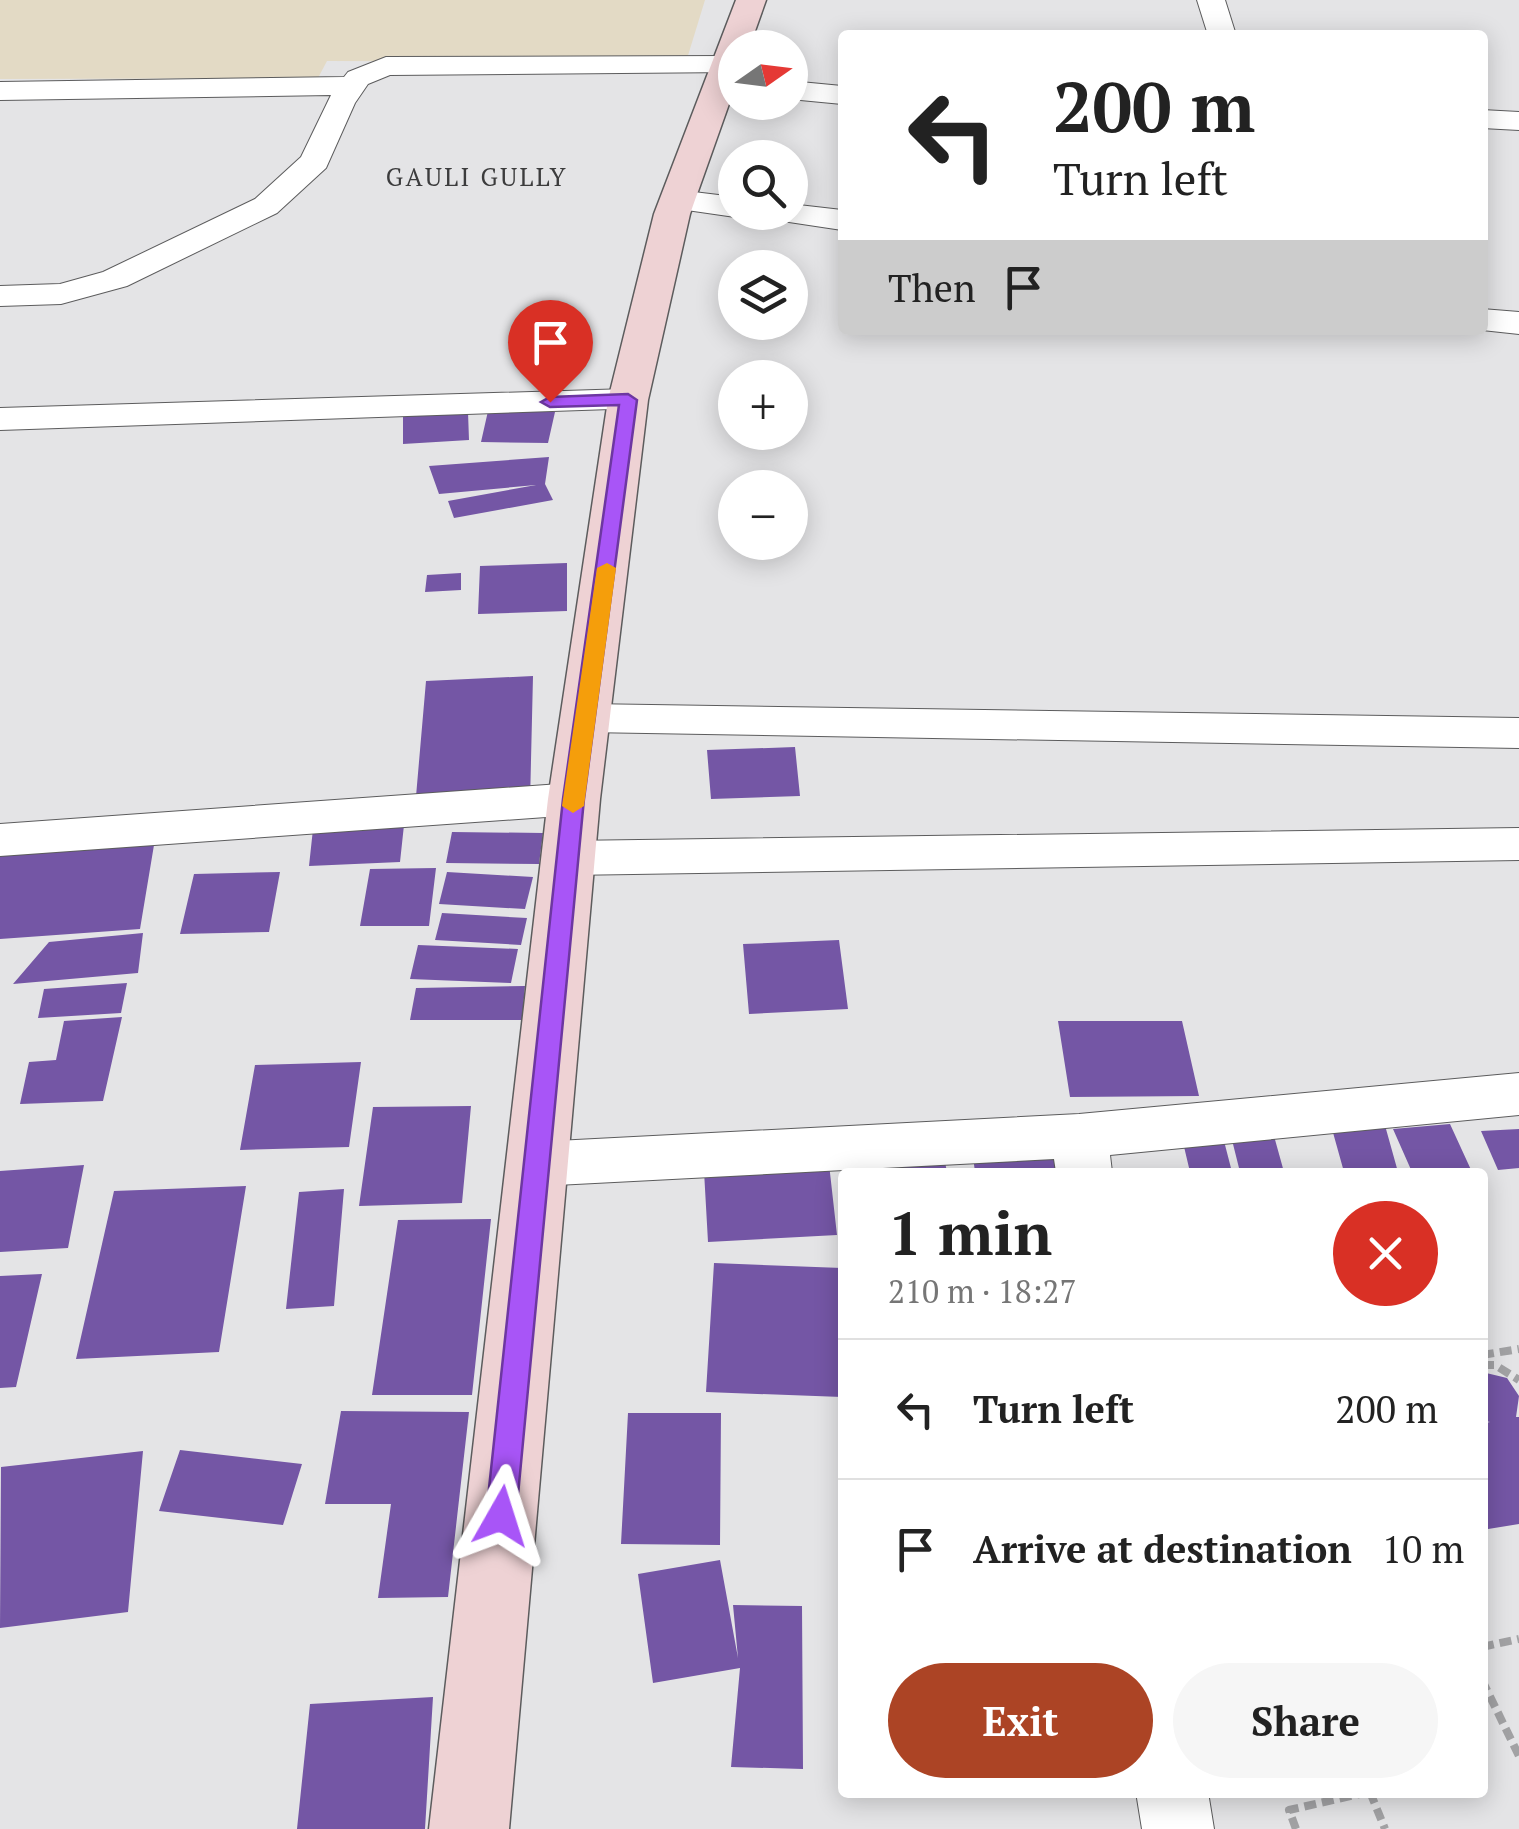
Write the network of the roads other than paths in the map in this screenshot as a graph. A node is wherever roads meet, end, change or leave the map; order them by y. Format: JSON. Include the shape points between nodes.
{"nodes":[{"id":1,"x":751,"y":0,"type":"edge"},
{"id":2,"x":1211,"y":0,"type":"edge"},
{"id":3,"x":742,"y":30,"type":"edge"},
{"id":4,"x":1220,"y":30,"type":"edge"},
{"id":5,"x":718,"y":78,"type":"edge"},
{"id":6,"x":352,"y":86,"type":"junction"},
{"id":7,"x":0,"y":91,"type":"edge"},
{"id":8,"x":808,"y":92,"type":"edge"},
{"id":9,"x":838,"y":95,"type":"edge"},
{"id":10,"x":718,"y":100,"type":"edge"},
{"id":11,"x":1488,"y":119,"type":"edge"},
{"id":12,"x":1519,"y":121,"type":"edge"},
{"id":13,"x":678,"y":200,"type":"junction"},
{"id":14,"x":718,"y":205,"type":"edge"},
{"id":15,"x":808,"y":216,"type":"edge"},
{"id":16,"x":838,"y":219,"type":"edge"},
{"id":17,"x":0,"y":296,"type":"edge"},
{"id":18,"x":1488,"y":320,"type":"edge"},
{"id":19,"x":1519,"y":323,"type":"edge"},
{"id":20,"x":628,"y":400,"type":"junction"},
{"id":21,"x":0,"y":418,"type":"edge"},
{"id":22,"x":587,"y":718,"type":"junction"},
{"id":23,"x":1519,"y":733,"type":"edge"},
{"id":24,"x":574,"y":799,"type":"junction"},
{"id":25,"x":0,"y":840,"type":"edge"},
{"id":26,"x":1519,"y":844,"type":"edge"},
{"id":27,"x":568,"y":858,"type":"junction"},
{"id":28,"x":1519,"y":1094,"type":"edge"},
{"id":29,"x":1082,"y":1154,"type":"edge"},
{"id":30,"x":536,"y":1164,"type":"junction"},
{"id":31,"x":1173,"y":1798,"type":"edge"},
{"id":32,"x":469,"y":1829,"type":"edge"},
{"id":33,"x":1178,"y":1829,"type":"edge"}],
"edges":[{"from":1,"to":3,"type":"street"},
{"from":2,"to":4,"type":"street"},
{"from":5,"to":6,"type":"street","via":[[386,66]]},
{"from":6,"to":7,"type":"street"},
{"from":6,"to":17,"type":"street","via":[[315,160],[266,206],[115,279],[60,294]]},
{"from":8,"to":9,"type":"street"},
{"from":10,"to":13,"type":"street"},
{"from":11,"to":12,"type":"street"},
{"from":13,"to":14,"type":"street"},
{"from":13,"to":20,"type":"street"},
{"from":15,"to":16,"type":"street"},
{"from":18,"to":19,"type":"street"},
{"from":20,"to":21,"type":"street"},
{"from":20,"to":22,"type":"street"},
{"from":22,"to":23,"type":"street"},
{"from":22,"to":24,"type":"street"},
{"from":24,"to":25,"type":"street"},
{"from":24,"to":27,"type":"street"},
{"from":26,"to":27,"type":"street"},
{"from":27,"to":30,"type":"street"},
{"from":28,"to":29,"type":"street"},
{"from":29,"to":30,"type":"street"},
{"from":30,"to":32,"type":"street"},
{"from":31,"to":33,"type":"street"}]}
